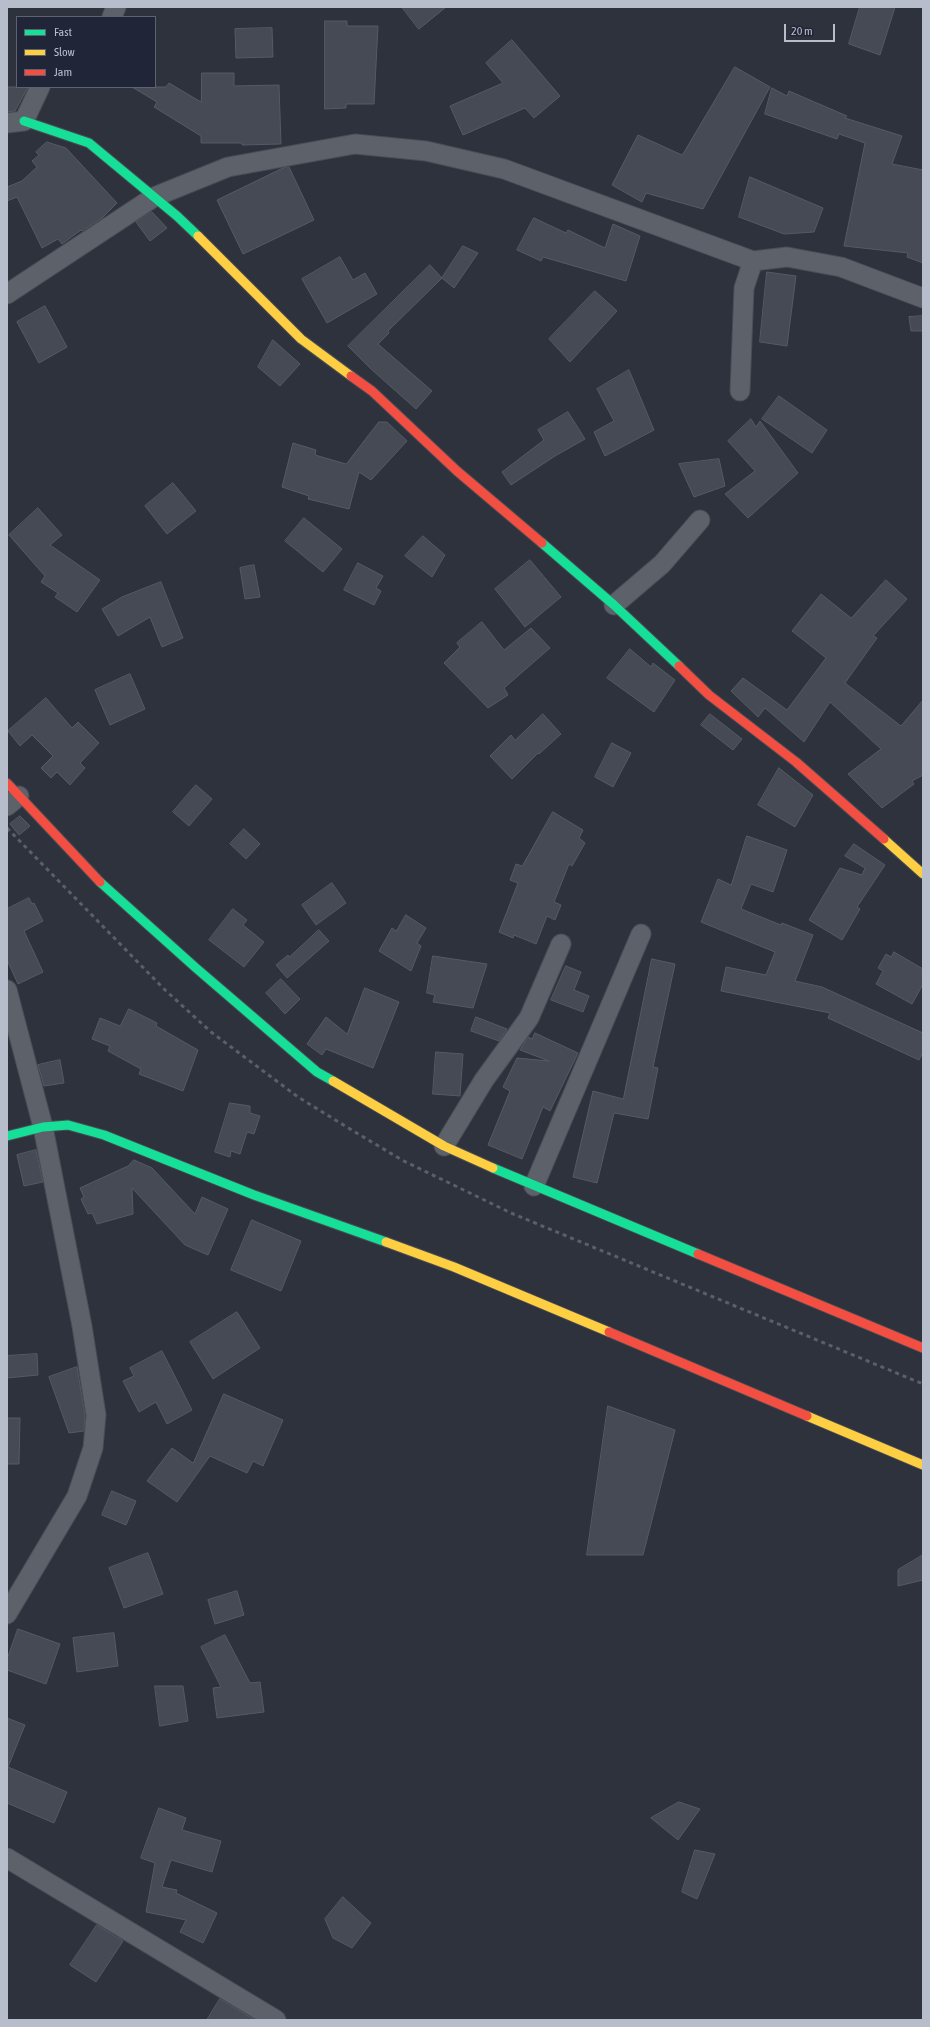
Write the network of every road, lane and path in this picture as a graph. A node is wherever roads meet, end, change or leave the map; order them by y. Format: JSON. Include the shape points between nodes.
{"nodes":[{"id":1,"x":39,"y":88,"type":"edge"},
{"id":2,"x":15,"y":122,"type":"edge"},
{"id":3,"x":154,"y":197,"type":"junction"},
{"id":4,"x":753,"y":261,"type":"junction"},
{"id":5,"x":7,"y":294,"type":"edge"},
{"id":6,"x":923,"y":298,"type":"edge"},
{"id":7,"x":740,"y":391,"type":"dead end"},
{"id":8,"x":700,"y":520,"type":"dead end"},
{"id":9,"x":614,"y":605,"type":"junction"},
{"id":10,"x":11,"y":795,"type":"edge"},
{"id":11,"x":923,"y":874,"type":"edge"},
{"id":12,"x":641,"y":934,"type":"dead end"},
{"id":13,"x":561,"y":944,"type":"dead end"},
{"id":14,"x":7,"y":990,"type":"edge"},
{"id":15,"x":43,"y":1127,"type":"junction"},
{"id":16,"x":7,"y":1136,"type":"edge"},
{"id":17,"x":444,"y":1146,"type":"junction"},
{"id":18,"x":534,"y":1186,"type":"junction"},
{"id":19,"x":923,"y":1348,"type":"edge"},
{"id":20,"x":923,"y":1465,"type":"edge"},
{"id":21,"x":7,"y":1614,"type":"edge"},
{"id":22,"x":7,"y":1858,"type":"edge"},
{"id":23,"x":276,"y":2020,"type":"edge"}],
"edges":[{"from":1,"to":2,"type":"street"},
{"from":2,"to":3,"type":"street","via":[[88,143]]},
{"from":3,"to":4,"type":"street","via":[[228,167],[355,144],[426,151],[504,169]]},
{"from":3,"to":5,"type":"street"},
{"from":3,"to":9,"type":"street","via":[[177,216],[302,339],[372,391],[457,471]]},
{"from":4,"to":6,"type":"street","via":[[787,257],[841,267]]},
{"from":4,"to":7,"type":"street","via":[[744,288]]},
{"from":8,"to":9,"type":"street","via":[[662,564]]},
{"from":9,"to":11,"type":"street","via":[[709,695],[796,762]]},
{"from":10,"to":17,"type":"street","via":[[90,872],[196,968],[317,1072]]},
{"from":12,"to":18,"type":"street"},
{"from":13,"to":17,"type":"street","via":[[529,1018],[484,1080]]},
{"from":14,"to":15,"type":"street"},
{"from":15,"to":16,"type":"street"},
{"from":15,"to":20,"type":"street","via":[[68,1125],[104,1135],[254,1195],[454,1267]]},
{"from":15,"to":21,"type":"street","via":[[82,1326],[96,1415],[93,1448],[77,1496]]},
{"from":17,"to":18,"type":"street"},
{"from":18,"to":19,"type":"street"},
{"from":22,"to":23,"type":"street"}]}
